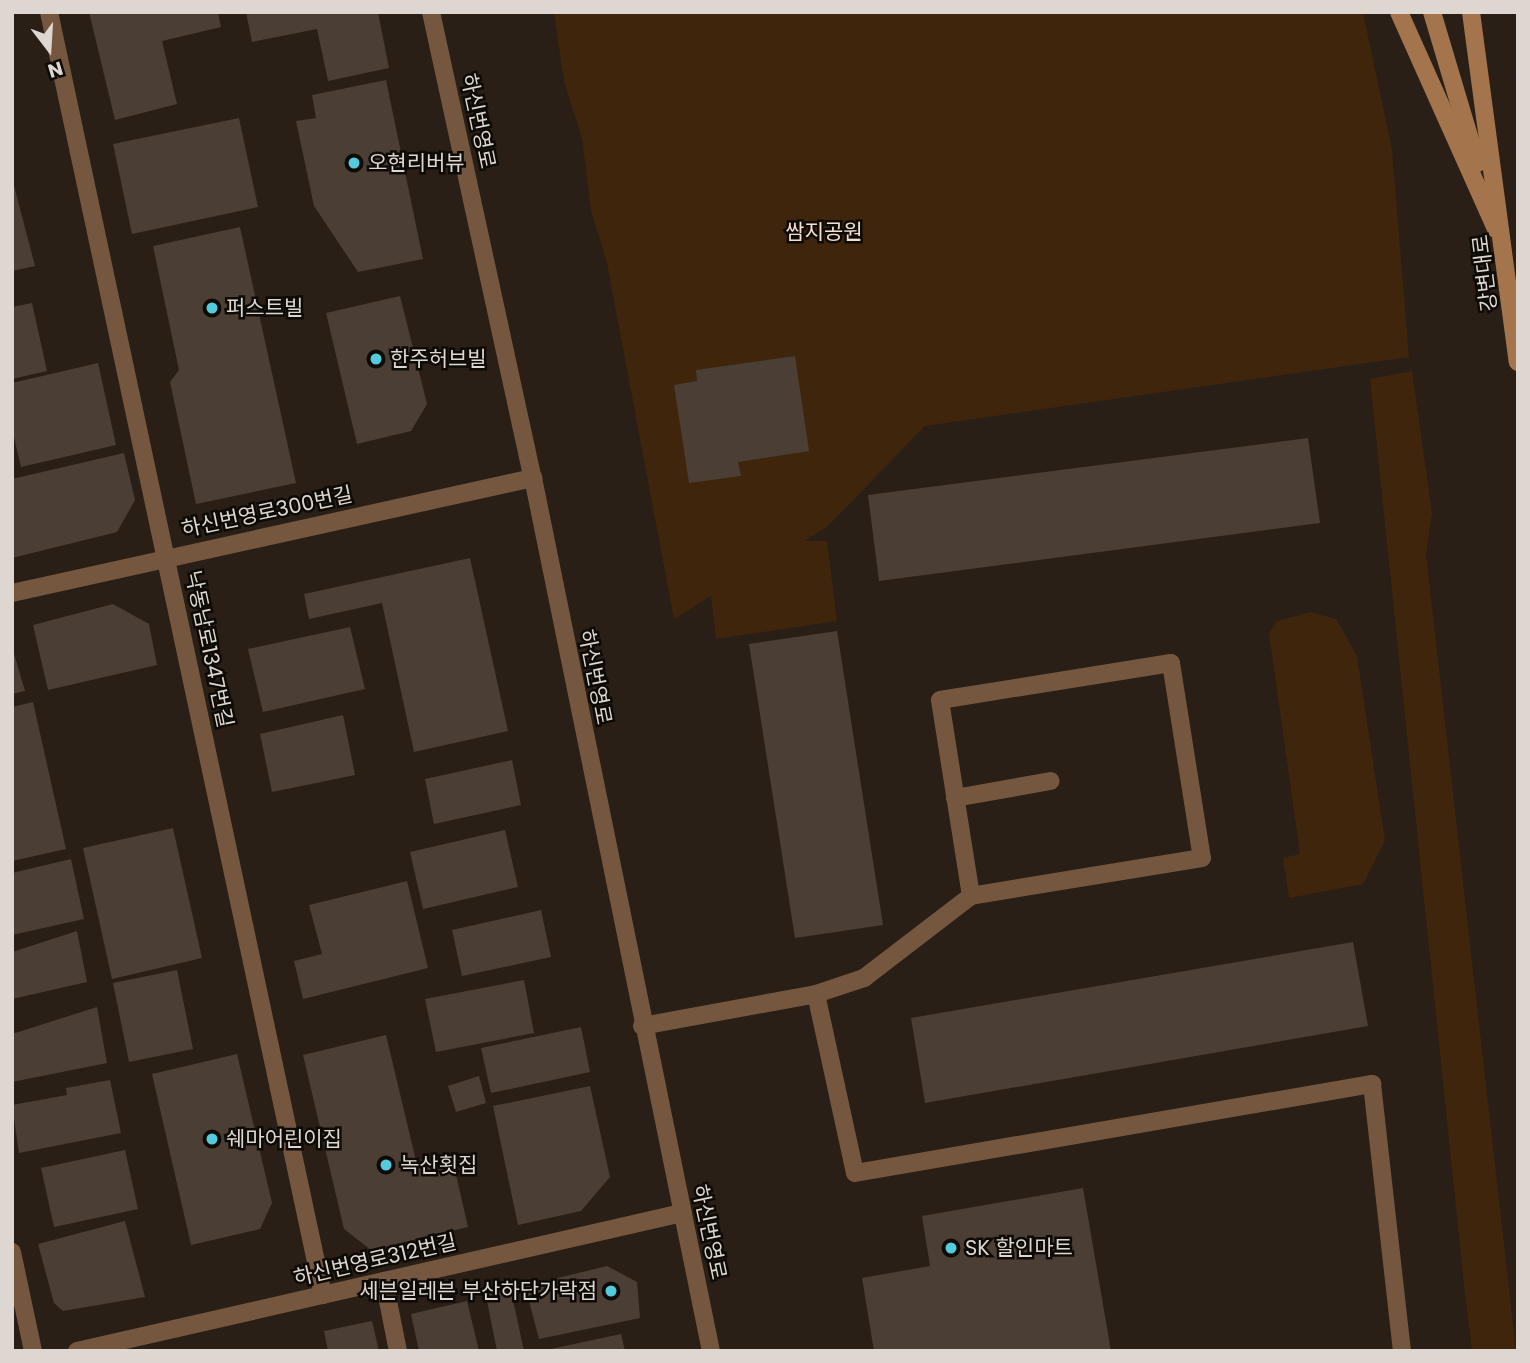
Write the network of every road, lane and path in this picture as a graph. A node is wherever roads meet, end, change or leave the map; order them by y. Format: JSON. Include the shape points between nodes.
{"nodes":[{"id":1,"x":49,"y":12,"type":"edge"},
{"id":2,"x":431,"y":12,"type":"edge"},
{"id":3,"x":1399,"y":12,"type":"edge"},
{"id":4,"x":1433,"y":12,"type":"edge"},
{"id":5,"x":1471,"y":12,"type":"edge"},
{"id":6,"x":1506,"y":250,"type":"junction"},
{"id":7,"x":1518,"y":362,"type":"edge"},
{"id":8,"x":533,"y":478,"type":"junction"},
{"id":9,"x":166,"y":557,"type":"junction"},
{"id":10,"x":12,"y":593,"type":"edge"},
{"id":11,"x":1049,"y":781,"type":"dead end"},
{"id":12,"x":955,"y":797,"type":"junction"},
{"id":13,"x":971,"y":896,"type":"junction"},
{"id":14,"x":816,"y":994,"type":"junction"},
{"id":15,"x":642,"y":1026,"type":"junction"},
{"id":16,"x":682,"y":1213,"type":"junction"},
{"id":17,"x":12,"y":1252,"type":"edge"},
{"id":18,"x":384,"y":1281,"type":"junction"},
{"id":19,"x":323,"y":1295,"type":"junction"},
{"id":20,"x":33,"y":1351,"type":"edge"},
{"id":21,"x":77,"y":1351,"type":"edge"},
{"id":22,"x":398,"y":1351,"type":"edge"},
{"id":23,"x":711,"y":1351,"type":"edge"},
{"id":24,"x":1402,"y":1351,"type":"edge"}],
"edges":[{"from":1,"to":9,"type":"street","name":"낙동남로1347번길"},
{"from":2,"to":8,"type":"street","name":"하신번영로"},
{"from":3,"to":6,"type":"main road"},
{"from":4,"to":6,"type":"main road","via":[[1444,60]]},
{"from":5,"to":6,"type":"main road","name":"강변대로"},
{"from":6,"to":7,"type":"main road","name":"강변대로"},
{"from":8,"to":9,"type":"street","name":"하신번영로300번길"},
{"from":8,"to":15,"type":"street","name":"하신번영로"},
{"from":9,"to":10,"type":"street","name":"하신번영로300번길"},
{"from":9,"to":19,"type":"street","name":"낙동남로1347번길"},
{"from":11,"to":12,"type":"street"},
{"from":12,"to":13,"type":"street"},
{"from":12,"to":13,"type":"street","via":[[940,700],[1171,663],[1202,858]]},
{"from":13,"to":14,"type":"street","via":[[863,978]]},
{"from":14,"to":15,"type":"street"},
{"from":14,"to":24,"type":"street","via":[[855,1172],[1372,1084]]},
{"from":15,"to":16,"type":"street","name":"하신번영로"},
{"from":16,"to":18,"type":"street","name":"하신번영로312번길"},
{"from":16,"to":23,"type":"street","name":"하신번영로"},
{"from":17,"to":20,"type":"street"},
{"from":18,"to":19,"type":"street","name":"하신번영로312번길"},
{"from":18,"to":22,"type":"street"},
{"from":19,"to":21,"type":"street","name":"하신번영로312번길"}]}
